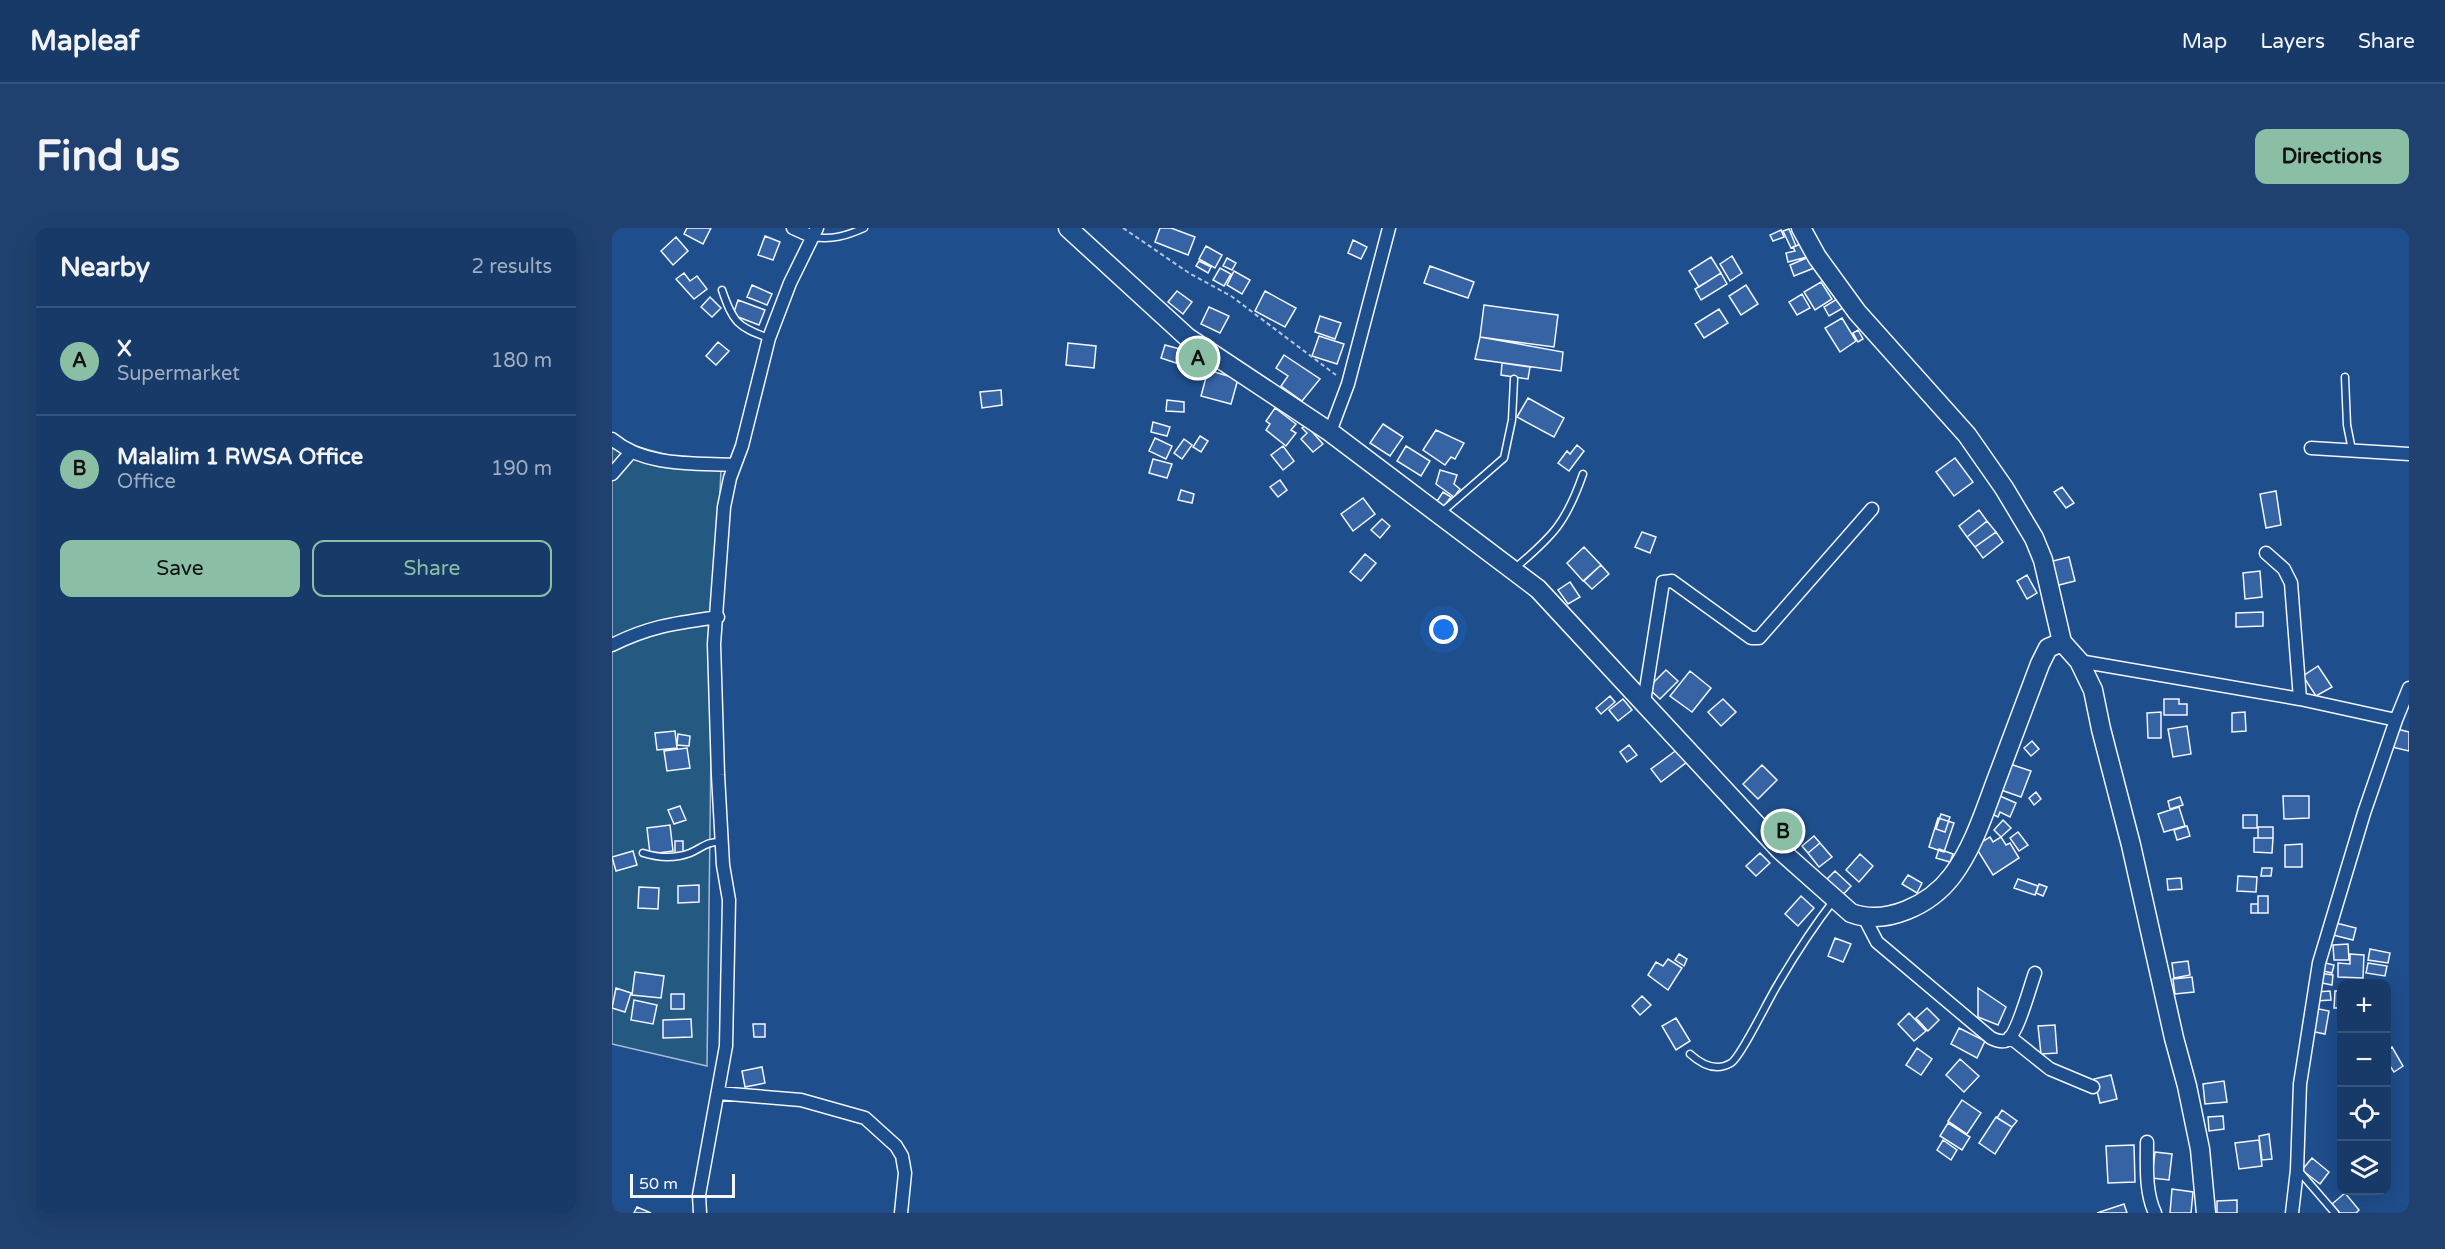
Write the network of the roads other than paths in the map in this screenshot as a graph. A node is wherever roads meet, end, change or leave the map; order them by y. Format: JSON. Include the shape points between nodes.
{"nodes":[{"id":1,"x":793,"y":228,"type":"edge"},
{"id":2,"x":864,"y":228,"type":"edge"},
{"id":3,"x":1068,"y":228,"type":"edge"},
{"id":4,"x":1389,"y":228,"type":"edge"},
{"id":5,"x":1801,"y":228,"type":"edge"},
{"id":6,"x":815,"y":232,"type":"edge"},
{"id":7,"x":722,"y":290,"type":"dead end"},
{"id":8,"x":769,"y":338,"type":"junction"},
{"id":9,"x":2345,"y":377,"type":"dead end"},
{"id":10,"x":1514,"y":379,"type":"dead end"},
{"id":11,"x":1330,"y":432,"type":"junction"},
{"id":12,"x":612,"y":440,"type":"edge"},
{"id":13,"x":2311,"y":448,"type":"dead end"},
{"id":14,"x":2352,"y":451,"type":"junction"},
{"id":15,"x":631,"y":452,"type":"junction"},
{"id":16,"x":2409,"y":454,"type":"edge"},
{"id":17,"x":734,"y":465,"type":"junction"},
{"id":18,"x":612,"y":474,"type":"edge"},
{"id":19,"x":1583,"y":474,"type":"dead end"},
{"id":20,"x":1872,"y":509,"type":"dead end"},
{"id":21,"x":1439,"y":514,"type":"junction"},
{"id":22,"x":2266,"y":553,"type":"dead end"},
{"id":23,"x":1514,"y":570,"type":"junction"},
{"id":24,"x":718,"y":617,"type":"junction"},
{"id":25,"x":2062,"y":642,"type":"junction"},
{"id":26,"x":612,"y":645,"type":"edge"},
{"id":27,"x":2079,"y":661,"type":"junction"},
{"id":28,"x":2409,"y":688,"type":"edge"},
{"id":29,"x":2300,"y":699,"type":"junction"},
{"id":30,"x":1644,"y":702,"type":"junction"},
{"id":31,"x":2396,"y":720,"type":"junction"},
{"id":32,"x":722,"y":842,"type":"junction"},
{"id":33,"x":643,"y":853,"type":"dead end"},
{"id":34,"x":1834,"y":900,"type":"junction"},
{"id":35,"x":1865,"y":919,"type":"junction"},
{"id":36,"x":2035,"y":973,"type":"dead end"},
{"id":37,"x":2010,"y":1037,"type":"junction"},
{"id":38,"x":1690,"y":1054,"type":"dead end"},
{"id":39,"x":2093,"y":1087,"type":"dead end"},
{"id":40,"x":718,"y":1093,"type":"junction"},
{"id":41,"x":2147,"y":1142,"type":"dead end"},
{"id":42,"x":2297,"y":1170,"type":"junction"},
{"id":43,"x":700,"y":1213,"type":"edge"},
{"id":44,"x":902,"y":1213,"type":"edge"},
{"id":45,"x":2156,"y":1213,"type":"edge"},
{"id":46,"x":2206,"y":1213,"type":"edge"},
{"id":47,"x":2292,"y":1213,"type":"edge"},
{"id":48,"x":2335,"y":1213,"type":"edge"}],
"edges":[{"from":1,"to":6,"type":"street"},
{"from":2,"to":6,"type":"lane","via":[[827,239]]},
{"from":3,"to":11,"type":"street","via":[[1187,337]]},
{"from":4,"to":11,"type":"street","via":[[1348,384]]},
{"from":5,"to":25,"type":"street","via":[[1857,312],[1966,435],[2004,488],[2043,560]]},
{"from":6,"to":8,"type":"street"},
{"from":7,"to":8,"type":"lane","via":[[734,321]]},
{"from":8,"to":17,"type":"street"},
{"from":9,"to":14,"type":"lane"},
{"from":10,"to":21,"type":"lane","via":[[1512,420],[1504,458]]},
{"from":11,"to":21,"type":"street"},
{"from":12,"to":15,"type":"street"},
{"from":13,"to":14,"type":"street"},
{"from":14,"to":16,"type":"street"},
{"from":15,"to":17,"type":"street","via":[[670,461]]},
{"from":15,"to":18,"type":"street"},
{"from":17,"to":24,"type":"street","via":[[724,507]]},
{"from":19,"to":23,"type":"lane","via":[[1559,527]]},
{"from":20,"to":30,"type":"street","via":[[1759,638],[1751,638],[1672,581],[1663,582]]},
{"from":21,"to":23,"type":"street"},
{"from":22,"to":29,"type":"street","via":[[2284,569],[2291,583]]},
{"from":23,"to":30,"type":"street","via":[[1538,589]]},
{"from":24,"to":26,"type":"street","via":[[664,624]]},
{"from":24,"to":32,"type":"street","via":[[714,644]]},
{"from":25,"to":27,"type":"street"},
{"from":25,"to":35,"type":"street","via":[[2048,648],[2040,664],[1974,838],[1950,878],[1928,898],[1904,910]]},
{"from":27,"to":29,"type":"street"},
{"from":27,"to":46,"type":"street","via":[[2093,690],[2187,1086],[2200,1149]]},
{"from":28,"to":31,"type":"street"},
{"from":29,"to":31,"type":"street"},
{"from":30,"to":34,"type":"street","via":[[1779,850]]},
{"from":31,"to":42,"type":"street","via":[[2319,963],[2300,1084]]},
{"from":32,"to":33,"type":"lane","via":[[708,843],[673,857]]},
{"from":32,"to":40,"type":"street","via":[[729,900],[726,1046]]},
{"from":34,"to":35,"type":"street","via":[[1851,914]]},
{"from":34,"to":38,"type":"lane","via":[[1806,938],[1734,1061],[1721,1066],[1705,1065]]},
{"from":35,"to":37,"type":"street","via":[[1877,942],[1991,1038],[2005,1041]]},
{"from":36,"to":37,"type":"street"},
{"from":37,"to":39,"type":"street","via":[[2050,1069]]},
{"from":40,"to":43,"type":"street","via":[[699,1195]]},
{"from":40,"to":44,"type":"street","via":[[801,1100],[865,1118],[902,1156]]},
{"from":41,"to":45,"type":"street","via":[[2147,1178]]},
{"from":42,"to":47,"type":"street"},
{"from":42,"to":48,"type":"lane"}]}
